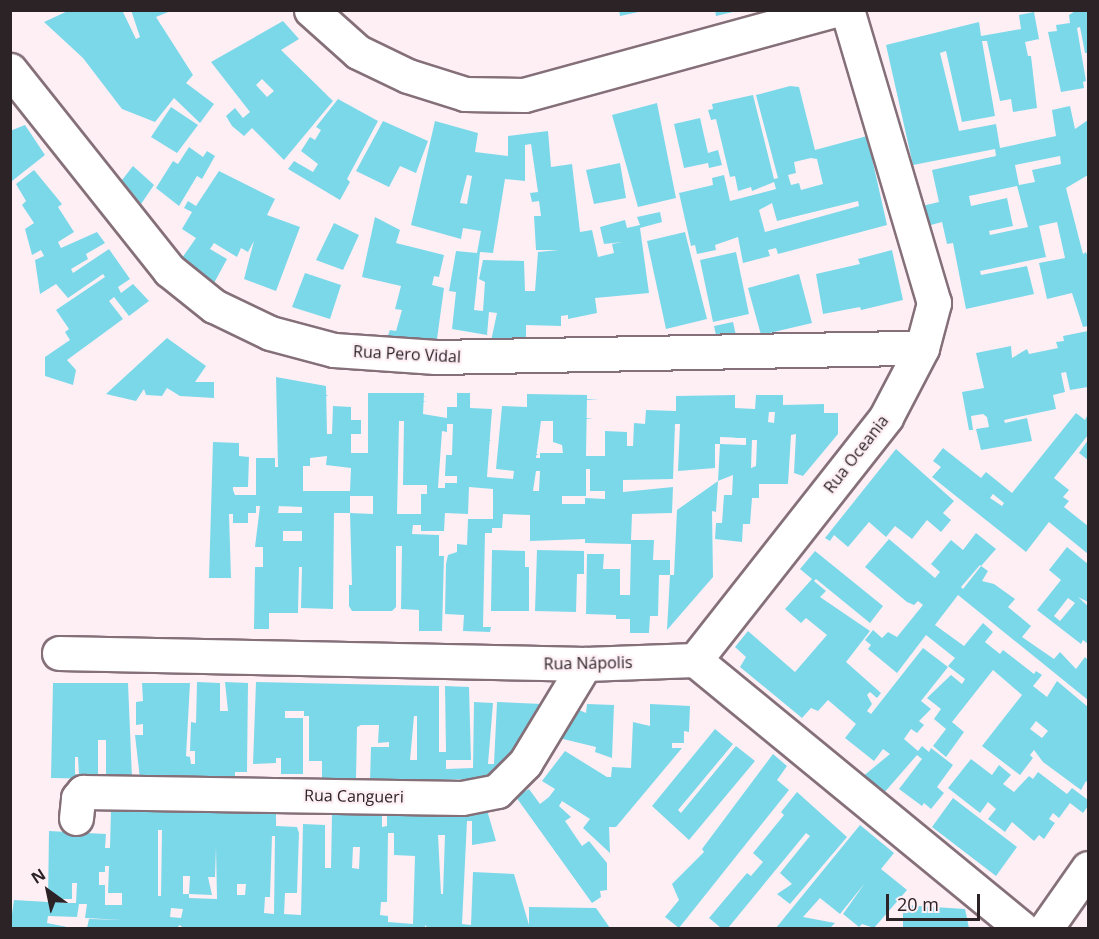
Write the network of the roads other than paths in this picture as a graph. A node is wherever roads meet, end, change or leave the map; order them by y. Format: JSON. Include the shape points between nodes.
{"nodes":[{"id":1,"x":311,"y":10,"type":"edge"},
{"id":2,"x":835,"y":10,"type":"edge"},
{"id":3,"x":847,"y":10,"type":"edge"},
{"id":4,"x":784,"y":17,"type":"edge"},
{"id":5,"x":10,"y":70,"type":"edge"},
{"id":6,"x":922,"y":348,"type":"junction"},
{"id":7,"x":59,"y":653,"type":"dead end"},
{"id":8,"x":695,"y":660,"type":"junction"},
{"id":9,"x":585,"y":664,"type":"junction"},
{"id":10,"x":76,"y":818,"type":"dead end"},
{"id":11,"x":1089,"y":868,"type":"edge"},
{"id":12,"x":1021,"y":928,"type":"edge"},
{"id":13,"x":1046,"y":928,"type":"edge"}],
"edges":[{"from":1,"to":4,"type":"street","via":[[358,52],[408,76],[465,94],[524,94]]},
{"from":2,"to":4,"type":"street"},
{"from":3,"to":6,"type":"street","name":"Rua Oceania","via":[[934,303]]},
{"from":5,"to":6,"type":"street","name":"Rua Pero Vidal","via":[[169,270],[214,306],[270,333],[334,350],[436,357]]},
{"from":6,"to":8,"type":"street","name":"Rua Oceania","via":[[886,417]]},
{"from":7,"to":9,"type":"street","name":"Rua Nápolis"},
{"from":8,"to":9,"type":"street","name":"Rua Nápolis"},
{"from":8,"to":12,"type":"street"},
{"from":9,"to":10,"type":"street","name":"Rua Cangueri","via":[[525,763],[497,791],[462,798],[83,792],[78,798]]},
{"from":11,"to":13,"type":"street"}]}
